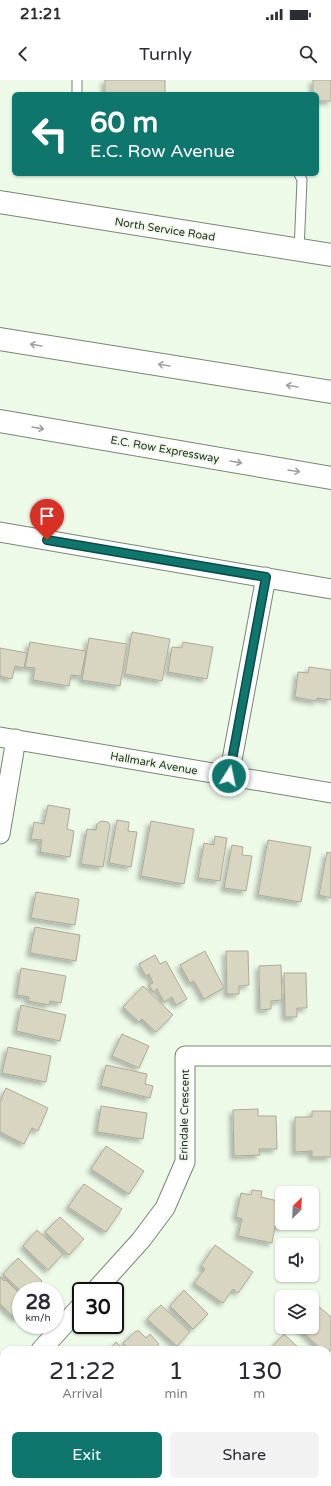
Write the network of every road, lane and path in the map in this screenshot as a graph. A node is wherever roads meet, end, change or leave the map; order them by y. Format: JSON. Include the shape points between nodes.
{"nodes":[{"id":1,"x":77,"y":80,"type":"edge"},
{"id":2,"x":78,"y":92,"type":"edge"},
{"id":3,"x":300,"y":176,"type":"edge"},
{"id":4,"x":0,"y":202,"type":"edge"},
{"id":5,"x":299,"y":251,"type":"junction"},
{"id":6,"x":331,"y":255,"type":"edge"},
{"id":7,"x":0,"y":339,"type":"edge"},
{"id":8,"x":331,"y":392,"type":"edge"},
{"id":9,"x":0,"y":421,"type":"edge"},
{"id":10,"x":331,"y":478,"type":"edge"},
{"id":11,"x":0,"y":532,"type":"edge"},
{"id":12,"x":266,"y":577,"type":"junction"},
{"id":13,"x":331,"y":589,"type":"edge"},
{"id":14,"x":8,"y":738,"type":"edge"},
{"id":15,"x":229,"y":776,"type":"junction"},
{"id":16,"x":331,"y":793,"type":"edge"},
{"id":17,"x":0,"y":834,"type":"edge"},
{"id":18,"x":331,"y":1056,"type":"edge"},
{"id":19,"x":102,"y":1282,"type":"edge"},
{"id":20,"x":72,"y":1316,"type":"edge"},
{"id":21,"x":45,"y":1346,"type":"edge"}],
"edges":[{"from":1,"to":2,"type":"lane"},
{"from":3,"to":5,"type":"lane","via":[[302,180]]},
{"from":4,"to":5,"type":"main road","name":"North Service Road"},
{"from":5,"to":6,"type":"main road","name":"North Service Road"},
{"from":8,"to":7,"type":"main road","one_way":true},
{"from":9,"to":10,"type":"main road","name":"E.C. Row Expressway","one_way":true},
{"from":11,"to":12,"type":"street"},
{"from":12,"to":13,"type":"street"},
{"from":12,"to":15,"type":"street"},
{"from":14,"to":15,"type":"street","name":"Hallmark Avenue"},
{"from":14,"to":17,"type":"street"},
{"from":15,"to":16,"type":"street","name":"Hallmark Avenue"},
{"from":18,"to":19,"type":"street","name":"Erindale Crescent","via":[[185,1056],[184,1162],[164,1208],[141,1240]]},
{"from":20,"to":21,"type":"street"}]}
